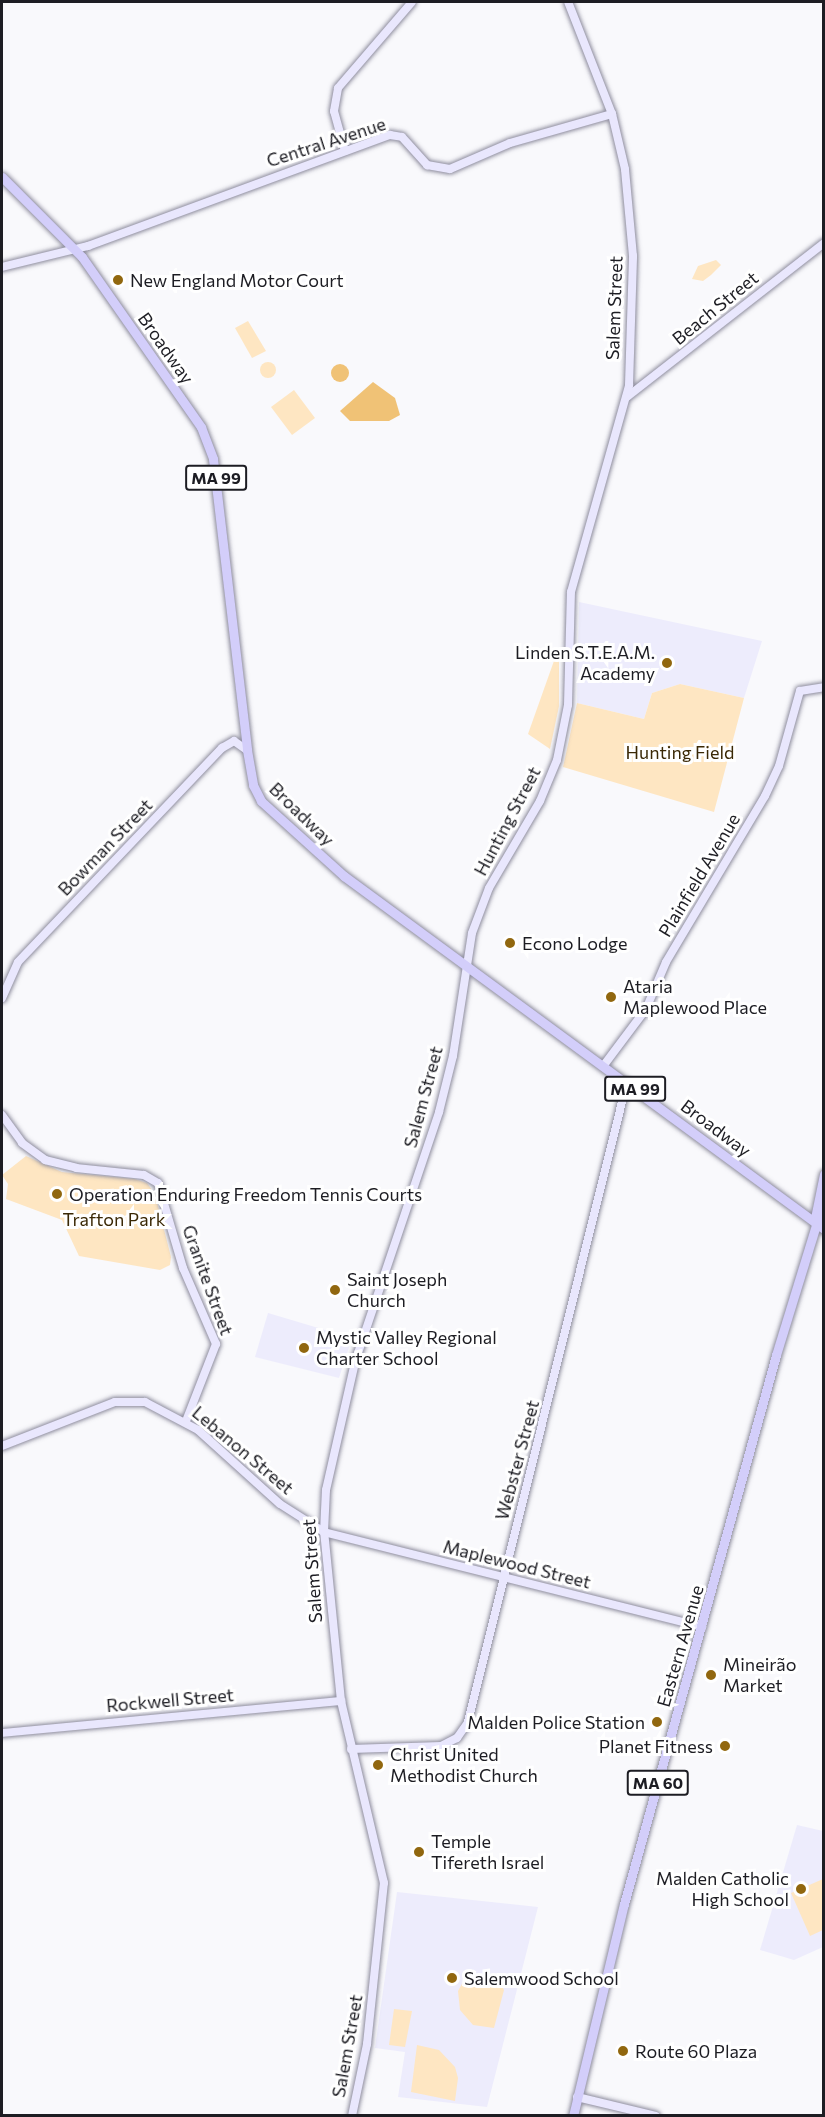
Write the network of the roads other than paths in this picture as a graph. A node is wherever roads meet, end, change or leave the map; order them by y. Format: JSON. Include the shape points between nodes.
{"nodes":[{"id":1,"x":412,"y":2,"type":"edge"},
{"id":2,"x":568,"y":2,"type":"edge"},
{"id":3,"x":612,"y":114,"type":"junction"},
{"id":4,"x":345,"y":151,"type":"junction"},
{"id":5,"x":2,"y":177,"type":"edge"},
{"id":6,"x":824,"y":243,"type":"edge"},
{"id":7,"x":76,"y":250,"type":"junction"},
{"id":8,"x":2,"y":267,"type":"edge"},
{"id":9,"x":627,"y":397,"type":"junction"},
{"id":10,"x":570,"y":619,"type":"joint"},
{"id":11,"x":824,"y":687,"type":"edge"},
{"id":12,"x":247,"y":750,"type":"junction"},
{"id":13,"x":465,"y":964,"type":"junction"},
{"id":14,"x":2,"y":999,"type":"edge"},
{"id":15,"x":604,"y":1065,"type":"junction"},
{"id":16,"x":627,"y":1082,"type":"junction"},
{"id":17,"x":2,"y":1115,"type":"edge"},
{"id":18,"x":824,"y":1174,"type":"edge"},
{"id":19,"x":824,"y":1199,"type":"edge"},
{"id":20,"x":814,"y":1222,"type":"junction"},
{"id":21,"x":824,"y":1229,"type":"edge"},
{"id":22,"x":186,"y":1421,"type":"junction"},
{"id":23,"x":2,"y":1446,"type":"edge"},
{"id":24,"x":324,"y":1532,"type":"junction"},
{"id":25,"x":503,"y":1578,"type":"junction"},
{"id":26,"x":702,"y":1627,"type":"junction"},
{"id":27,"x":341,"y":1701,"type":"junction"},
{"id":28,"x":2,"y":1733,"type":"edge"},
{"id":29,"x":351,"y":1749,"type":"junction"},
{"id":30,"x":577,"y":2097,"type":"junction"},
{"id":31,"x":352,"y":2115,"type":"edge"},
{"id":32,"x":573,"y":2115,"type":"edge"},
{"id":33,"x":656,"y":2115,"type":"edge"}],
"edges":[{"from":1,"to":4,"type":"street","via":[[338,88],[334,111]]},
{"from":2,"to":3,"type":"street","name":"Salem Street"},
{"from":3,"to":4,"type":"street","name":"Central Avenue","via":[[510,143],[456,169],[427,165],[396,135]]},
{"from":3,"to":9,"type":"street","name":"Salem Street","via":[[625,169],[633,248]]},
{"from":4,"to":7,"type":"street","name":"Central Avenue"},
{"from":5,"to":7,"type":"main road","name":"Broadway","number":"MA 99"},
{"from":6,"to":9,"type":"street","name":"Beach Street"},
{"from":7,"to":8,"type":"street","name":"Central Avenue"},
{"from":7,"to":12,"type":"main road","name":"Broadway","number":"MA 99","via":[[201,427],[213,459]]},
{"from":9,"to":10,"type":"street","name":"Salem Street","via":[[574,580]]},
{"from":10,"to":13,"type":"street","name":"Hunting Street","via":[[568,705],[557,760],[540,801],[489,888]]},
{"from":11,"to":15,"type":"street","name":"Plainfield Avenue","via":[[800,691],[779,766],[765,796],[666,962],[646,1009]]},
{"from":12,"to":13,"type":"main road","name":"Broadway","number":"MA 99","via":[[254,788],[265,805],[344,876]]},
{"from":12,"to":14,"type":"street","name":"Bowman Street","via":[[234,741],[222,748],[18,962]]},
{"from":13,"to":15,"type":"main road","name":"Broadway","number":"MA 99"},
{"from":13,"to":24,"type":"street","name":"Salem Street","via":[[454,1048],[439,1112],[344,1402],[326,1490]]},
{"from":15,"to":16,"type":"main road","name":"Broadway","number":"MA 99"},
{"from":16,"to":20,"type":"main road","name":"Broadway","number":"MA 99"},
{"from":16,"to":25,"type":"street","name":"Webster Street","via":[[547,1415]]},
{"from":17,"to":22,"type":"street","name":"Granite Street","via":[[22,1143],[51,1162],[140,1174],[156,1180],[183,1268],[214,1338],[215,1350]]},
{"from":18,"to":20,"type":"main road","name":"Eastern Avenue","number":"MA 60"},
{"from":19,"to":20,"type":"main road","name":"Eastern Avenue","number":"MA 60"},
{"from":20,"to":21,"type":"main road","name":"Broadway","number":"MA 99"},
{"from":20,"to":26,"type":"main road","name":"Eastern Avenue","number":"MA 60"},
{"from":22,"to":23,"type":"street","name":"Lebanon Street","via":[[152,1404],[124,1400]]},
{"from":22,"to":24,"type":"street","name":"Lebanon Street","via":[[280,1504]]},
{"from":24,"to":25,"type":"street","name":"Maplewood Street"},
{"from":24,"to":27,"type":"street","name":"Salem Street"},
{"from":25,"to":26,"type":"street","name":"Maplewood Street"},
{"from":25,"to":29,"type":"street","name":"Webster Street","via":[[468,1722],[460,1735],[438,1746]]},
{"from":26,"to":30,"type":"main road","name":"Eastern Avenue","number":"MA 60","via":[[624,1904]]},
{"from":27,"to":28,"type":"street","name":"Rockwell Street"},
{"from":27,"to":29,"type":"street","name":"Salem Street"},
{"from":29,"to":31,"type":"street","name":"Salem Street","via":[[384,1883],[367,2044]]},
{"from":30,"to":32,"type":"main road","name":"Eastern Avenue","number":"MA 60"},
{"from":30,"to":33,"type":"street"}]}
